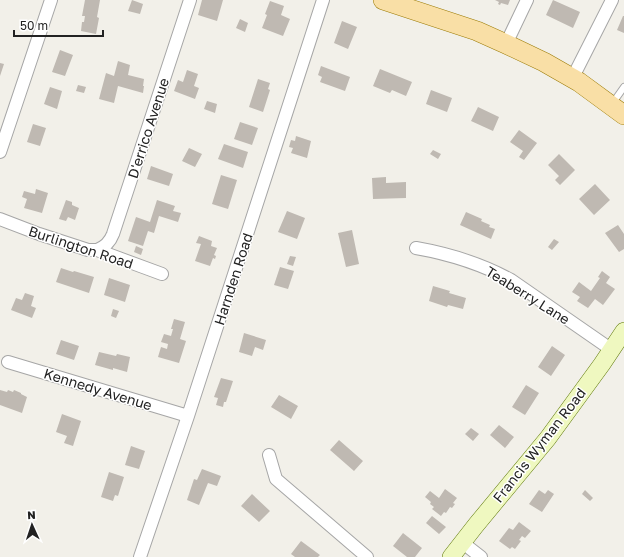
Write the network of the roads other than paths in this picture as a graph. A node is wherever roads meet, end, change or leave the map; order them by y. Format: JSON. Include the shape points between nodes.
{"nodes":[{"id":1,"x":50,"y":0,"type":"edge"},
{"id":2,"x":190,"y":0,"type":"edge"},
{"id":3,"x":323,"y":0,"type":"edge"},
{"id":4,"x":385,"y":0,"type":"edge"},
{"id":5,"x":527,"y":0,"type":"edge"},
{"id":6,"x":612,"y":0,"type":"edge"},
{"id":7,"x":506,"y":44,"type":"junction"},
{"id":8,"x":572,"y":78,"type":"junction"},
{"id":9,"x":624,"y":87,"type":"edge"},
{"id":10,"x":617,"y":110,"type":"edge"},
{"id":11,"x":0,"y":152,"type":"edge"},
{"id":12,"x":0,"y":219,"type":"edge"},
{"id":13,"x":416,"y":248,"type":"dead end"},
{"id":14,"x":97,"y":250,"type":"junction"},
{"id":15,"x":162,"y":274,"type":"dead end"},
{"id":16,"x":624,"y":331,"type":"edge"},
{"id":17,"x":612,"y":350,"type":"junction"},
{"id":18,"x":8,"y":362,"type":"dead end"},
{"id":19,"x":188,"y":416,"type":"junction"},
{"id":20,"x":269,"y":455,"type":"dead end"},
{"id":21,"x":462,"y":543,"type":"junction"},
{"id":22,"x":140,"y":557,"type":"edge"},
{"id":23,"x":367,"y":557,"type":"edge"},
{"id":24,"x":451,"y":557,"type":"edge"},
{"id":25,"x":481,"y":557,"type":"edge"}],
"edges":[{"from":1,"to":11,"type":"street"},
{"from":2,"to":14,"type":"street","name":"D'errico Avenue","via":[[113,234],[104,247]]},
{"from":3,"to":19,"type":"street","name":"Harnden Road"},
{"from":4,"to":7,"type":"main road","via":[[477,31]]},
{"from":5,"to":7,"type":"street"},
{"from":6,"to":8,"type":"street"},
{"from":7,"to":8,"type":"main road"},
{"from":8,"to":10,"type":"main road"},
{"from":9,"to":10,"type":"lane"},
{"from":12,"to":14,"type":"street","name":"Burlington Road","via":[[88,250]]},
{"from":13,"to":17,"type":"street","name":"Teaberry Lane","via":[[457,257],[496,272]]},
{"from":14,"to":15,"type":"street","name":"Burlington Road"},
{"from":16,"to":17,"type":"main road","name":"Francis Wyman Road"},
{"from":17,"to":21,"type":"main road","name":"Francis Wyman Road","via":[[548,438]]},
{"from":18,"to":19,"type":"street","name":"Kennedy Avenue"},
{"from":19,"to":22,"type":"street","name":"Harnden Road"},
{"from":20,"to":23,"type":"street","via":[[276,479]]},
{"from":21,"to":24,"type":"main road","name":"Francis Wyman Road"},
{"from":21,"to":25,"type":"street"}]}
